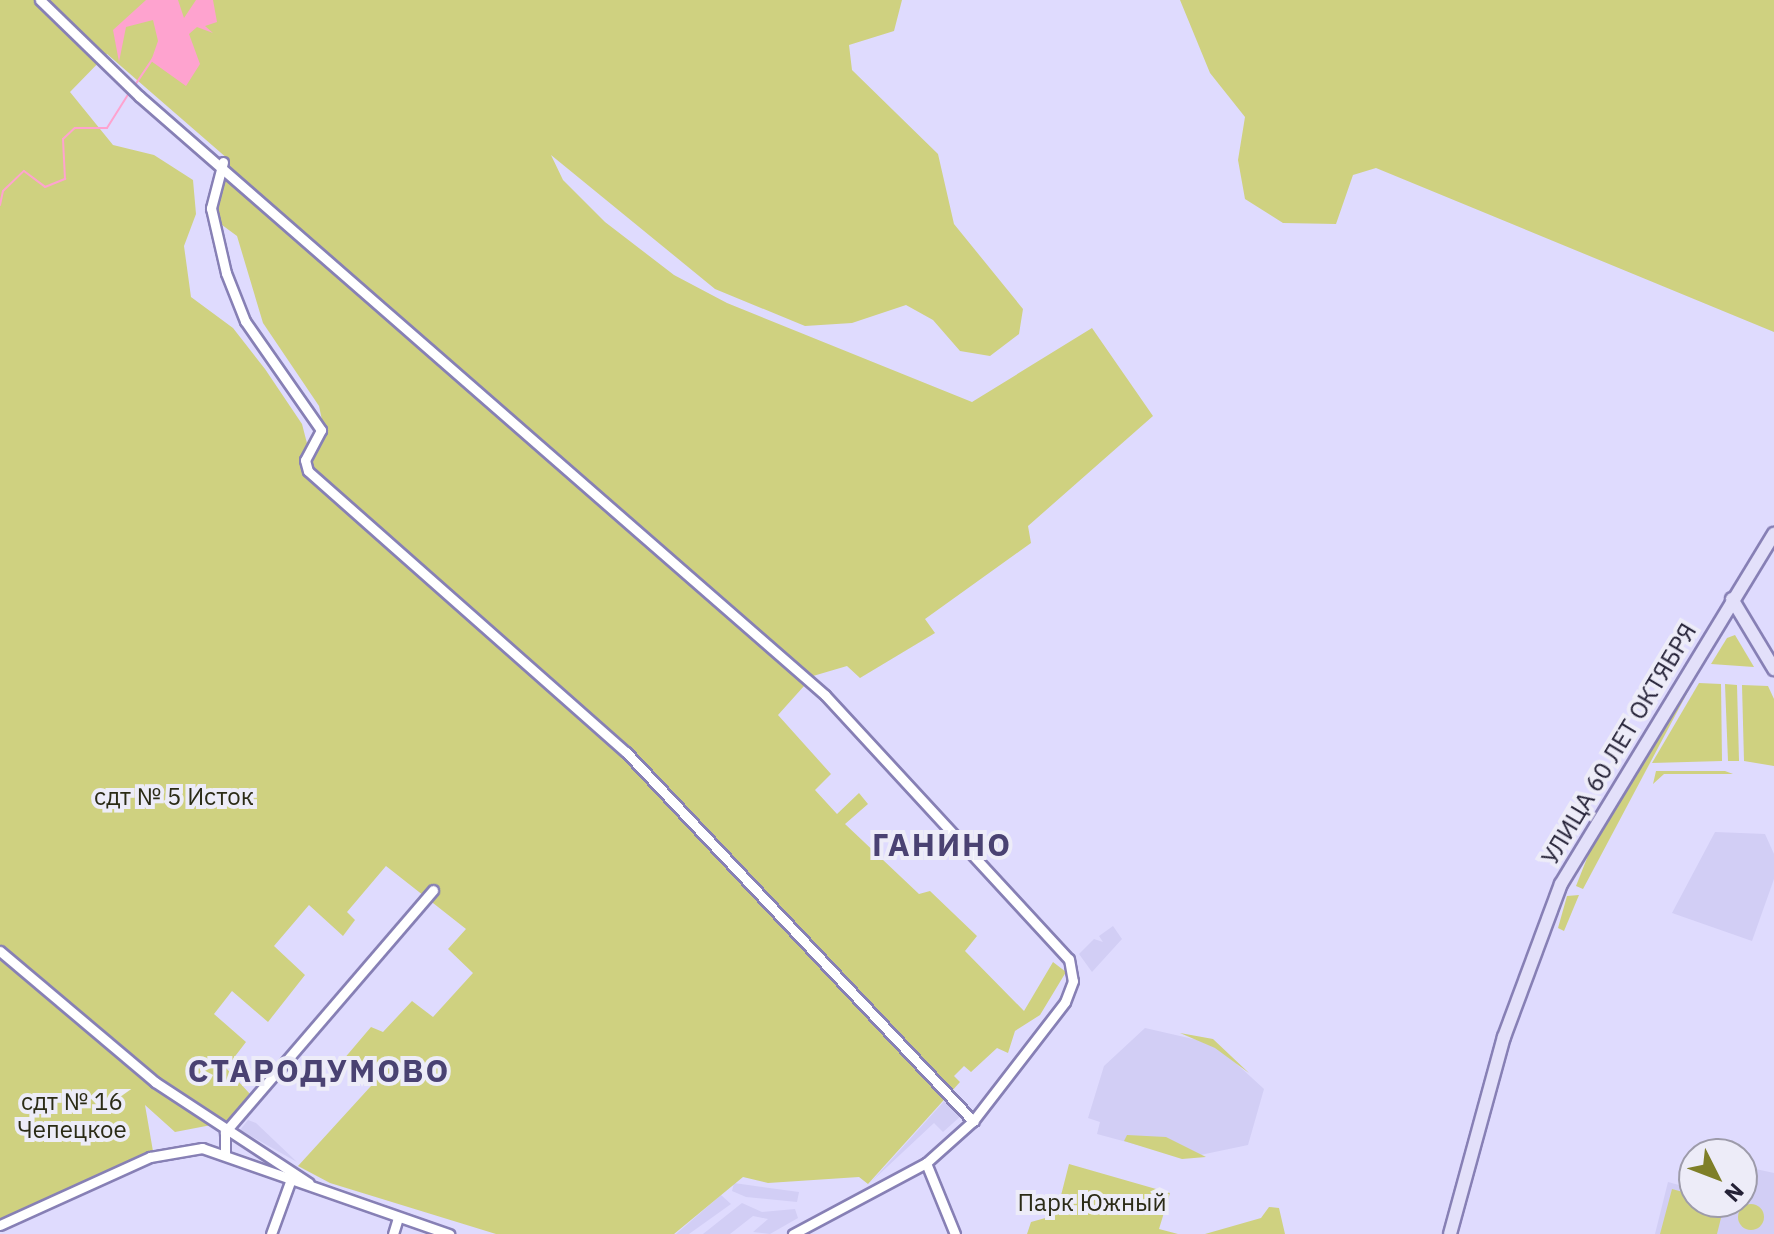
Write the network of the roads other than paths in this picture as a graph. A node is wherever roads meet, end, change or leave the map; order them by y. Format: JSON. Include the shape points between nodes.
{"nodes":[{"id":1,"x":40,"y":0,"type":"edge"},
{"id":2,"x":223,"y":162,"type":"junction"},
{"id":3,"x":1774,"y":534,"type":"edge"},
{"id":4,"x":1732,"y":599,"type":"junction"},
{"id":5,"x":1774,"y":669,"type":"edge"},
{"id":6,"x":433,"y":890,"type":"dead end"},
{"id":7,"x":0,"y":951,"type":"edge"},
{"id":8,"x":973,"y":1121,"type":"junction"},
{"id":9,"x":225,"y":1132,"type":"junction"},
{"id":10,"x":225,"y":1153,"type":"junction"},
{"id":11,"x":926,"y":1163,"type":"junction"},
{"id":12,"x":291,"y":1179,"type":"junction"},
{"id":13,"x":314,"y":1188,"type":"junction"},
{"id":14,"x":398,"y":1218,"type":"junction"},
{"id":15,"x":0,"y":1225,"type":"edge"},
{"id":16,"x":271,"y":1234,"type":"edge"},
{"id":17,"x":393,"y":1234,"type":"edge"},
{"id":18,"x":449,"y":1234,"type":"edge"},
{"id":19,"x":793,"y":1234,"type":"edge"},
{"id":20,"x":955,"y":1234,"type":"edge"},
{"id":21,"x":1450,"y":1234,"type":"edge"}],
"edges":[{"from":1,"to":2,"type":"street","via":[[139,96]]},
{"from":2,"to":8,"type":"street","via":[[211,208],[226,273],[245,321],[321,430],[305,460],[308,471],[626,752]]},
{"from":2,"to":8,"type":"street","via":[[806,678],[1069,959],[1073,981],[1065,1002]]},
{"from":3,"to":4,"type":"main road","name":"УЛИЦА 60 ЛЕТ ОКТЯБРЯ"},
{"from":4,"to":5,"type":"main road"},
{"from":4,"to":21,"type":"main road","name":"УЛИЦА 60 ЛЕТ ОКТЯБРЯ","via":[[1561,884],[1499,1053]]},
{"from":6,"to":9,"type":"street"},
{"from":7,"to":9,"type":"street"},
{"from":8,"to":11,"type":"street"},
{"from":9,"to":10,"type":"street"},
{"from":9,"to":13,"type":"street","via":[[293,1168]]},
{"from":10,"to":12,"type":"street"},
{"from":10,"to":15,"type":"street","via":[[171,1150]]},
{"from":11,"to":19,"type":"street"},
{"from":11,"to":20,"type":"street"},
{"from":12,"to":13,"type":"street"},
{"from":12,"to":16,"type":"street"},
{"from":13,"to":14,"type":"street"},
{"from":14,"to":17,"type":"street"},
{"from":14,"to":18,"type":"street"}]}
